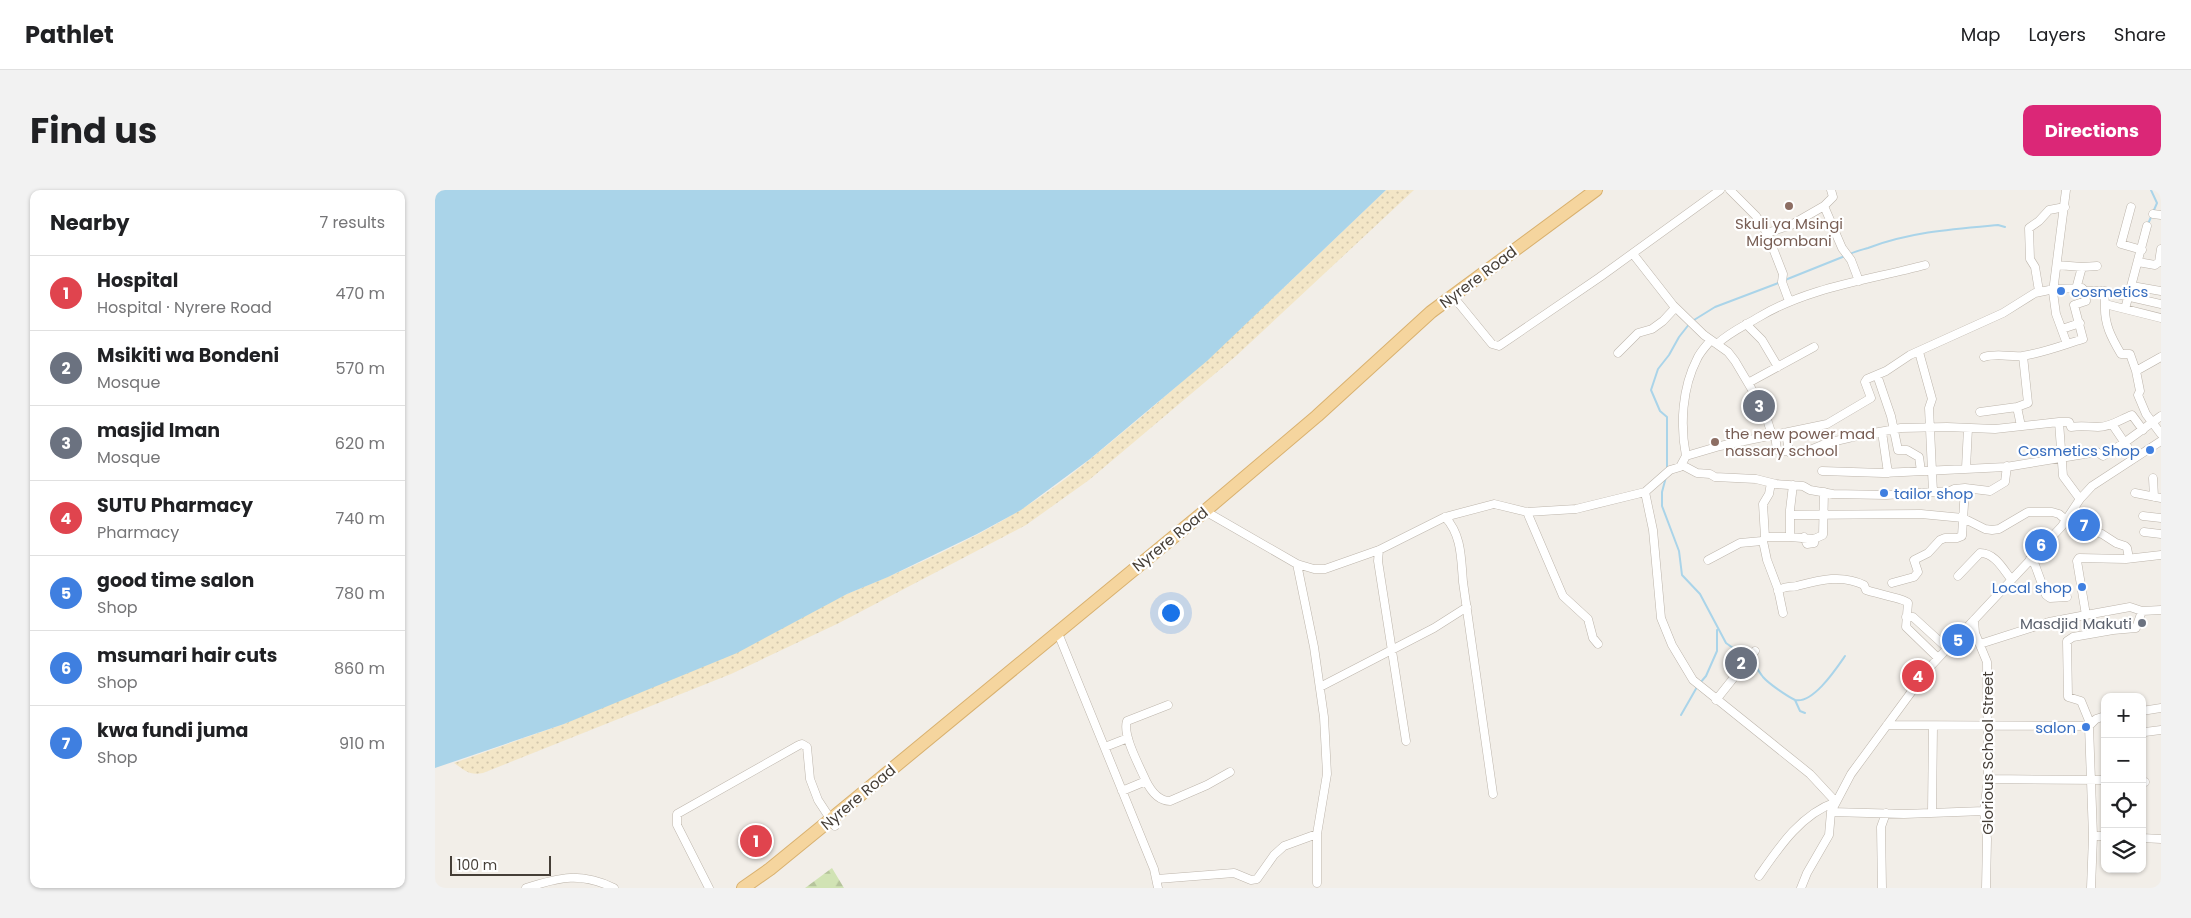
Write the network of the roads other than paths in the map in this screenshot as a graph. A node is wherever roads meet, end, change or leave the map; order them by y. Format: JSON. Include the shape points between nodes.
{"nodes":[{"id":1,"x":1596,"y":190,"type":"edge"},
{"id":2,"x":1608,"y":190,"type":"edge"},
{"id":3,"x":1730,"y":190,"type":"edge"},
{"id":4,"x":1831,"y":190,"type":"edge"},
{"id":5,"x":2066,"y":190,"type":"edge"},
{"id":6,"x":1716,"y":191,"type":"edge"},
{"id":7,"x":1824,"y":206,"type":"junction"},
{"id":8,"x":2065,"y":207,"type":"junction"},
{"id":9,"x":2131,"y":207,"type":"dead end"},
{"id":10,"x":2147,"y":226,"type":"dead end"},
{"id":11,"x":1767,"y":233,"type":"junction"},
{"id":12,"x":2161,"y":249,"type":"edge"},
{"id":13,"x":2142,"y":250,"type":"junction"},
{"id":14,"x":1633,"y":254,"type":"junction"},
{"id":15,"x":2138,"y":262,"type":"junction"},
{"id":16,"x":2160,"y":262,"type":"edge"},
{"id":17,"x":2057,"y":265,"type":"junction"},
{"id":18,"x":1925,"y":266,"type":"dead end"},
{"id":19,"x":2097,"y":266,"type":"dead end"},
{"id":20,"x":2082,"y":267,"type":"junction"},
{"id":21,"x":1859,"y":281,"type":"junction"},
{"id":22,"x":2131,"y":286,"type":"junction"},
{"id":23,"x":2054,"y":289,"type":"junction"},
{"id":24,"x":2080,"y":290,"type":"junction"},
{"id":25,"x":2150,"y":290,"type":"junction"},
{"id":26,"x":2161,"y":290,"type":"edge"},
{"id":27,"x":2039,"y":291,"type":"junction"},
{"id":28,"x":2104,"y":291,"type":"junction"},
{"id":29,"x":2129,"y":296,"type":"junction"},
{"id":30,"x":1457,"y":300,"type":"junction"},
{"id":31,"x":1789,"y":301,"type":"junction"},
{"id":32,"x":2147,"y":301,"type":"junction"},
{"id":33,"x":2105,"y":304,"type":"junction"},
{"id":34,"x":2161,"y":304,"type":"edge"},
{"id":35,"x":1675,"y":308,"type":"junction"},
{"id":36,"x":2125,"y":309,"type":"junction"},
{"id":37,"x":2144,"y":313,"type":"junction"},
{"id":38,"x":2161,"y":318,"type":"edge"},
{"id":39,"x":2079,"y":323,"type":"junction"},
{"id":40,"x":1747,"y":324,"type":"junction"},
{"id":41,"x":2062,"y":330,"type":"junction"},
{"id":42,"x":1714,"y":342,"type":"junction"},
{"id":43,"x":2067,"y":344,"type":"junction"},
{"id":44,"x":1814,"y":347,"type":"dead end"},
{"id":45,"x":1919,"y":352,"type":"junction"},
{"id":46,"x":1618,"y":353,"type":"dead end"},
{"id":47,"x":2023,"y":356,"type":"junction"},
{"id":48,"x":1984,"y":357,"type":"dead end"},
{"id":49,"x":2161,"y":357,"type":"edge"},
{"id":50,"x":1778,"y":367,"type":"junction"},
{"id":51,"x":2136,"y":371,"type":"junction"},
{"id":52,"x":1877,"y":375,"type":"junction"},
{"id":53,"x":1748,"y":383,"type":"junction"},
{"id":54,"x":2017,"y":407,"type":"junction"},
{"id":55,"x":1980,"y":412,"type":"dead end"},
{"id":56,"x":2161,"y":415,"type":"edge"},
{"id":57,"x":2059,"y":422,"type":"junction"},
{"id":58,"x":2152,"y":423,"type":"junction"},
{"id":59,"x":2112,"y":424,"type":"junction"},
{"id":60,"x":2021,"y":426,"type":"junction"},
{"id":61,"x":1929,"y":427,"type":"junction"},
{"id":62,"x":1968,"y":428,"type":"junction"},
{"id":63,"x":1893,"y":430,"type":"junction"},
{"id":64,"x":2143,"y":430,"type":"junction"},
{"id":65,"x":1882,"y":432,"type":"junction"},
{"id":66,"x":1786,"y":433,"type":"junction"},
{"id":67,"x":2161,"y":434,"type":"edge"},
{"id":68,"x":1773,"y":435,"type":"junction"},
{"id":69,"x":2161,"y":441,"type":"edge"},
{"id":70,"x":2124,"y":443,"type":"junction"},
{"id":71,"x":1897,"y":450,"type":"junction"},
{"id":72,"x":1789,"y":452,"type":"junction"},
{"id":73,"x":1887,"y":453,"type":"junction"},
{"id":74,"x":1686,"y":456,"type":"junction"},
{"id":75,"x":2060,"y":458,"type":"junction"},
{"id":76,"x":2135,"y":458,"type":"junction"},
{"id":77,"x":1682,"y":465,"type":"junction"},
{"id":78,"x":2007,"y":466,"type":"junction"},
{"id":79,"x":1966,"y":468,"type":"junction"},
{"id":80,"x":1932,"y":470,"type":"junction"},
{"id":81,"x":1822,"y":471,"type":"dead end"},
{"id":82,"x":1921,"y":471,"type":"junction"},
{"id":83,"x":1888,"y":473,"type":"junction"},
{"id":84,"x":2153,"y":478,"type":"dead end"},
{"id":85,"x":1771,"y":483,"type":"junction"},
{"id":86,"x":1793,"y":485,"type":"junction"},
{"id":87,"x":1965,"y":488,"type":"junction"},
{"id":88,"x":1645,"y":492,"type":"junction"},
{"id":89,"x":1824,"y":492,"type":"junction"},
{"id":90,"x":1933,"y":492,"type":"junction"},
{"id":91,"x":2135,"y":493,"type":"dead end"},
{"id":92,"x":2157,"y":497,"type":"edge"},
{"id":93,"x":2080,"y":499,"type":"junction"},
{"id":94,"x":1207,"y":512,"type":"junction"},
{"id":95,"x":1527,"y":512,"type":"junction"},
{"id":96,"x":1789,"y":515,"type":"junction"},
{"id":97,"x":1823,"y":515,"type":"junction"},
{"id":98,"x":2143,"y":516,"type":"dead end"},
{"id":99,"x":1445,"y":517,"type":"junction"},
{"id":100,"x":1963,"y":518,"type":"junction"},
{"id":101,"x":2161,"y":518,"type":"edge"},
{"id":102,"x":2066,"y":520,"type":"junction"},
{"id":103,"x":2144,"y":532,"type":"dead end"},
{"id":104,"x":2161,"y":534,"type":"edge"},
{"id":105,"x":1790,"y":537,"type":"junction"},
{"id":106,"x":1764,"y":539,"type":"junction"},
{"id":107,"x":1379,"y":550,"type":"junction"},
{"id":108,"x":2161,"y":555,"type":"edge"},
{"id":109,"x":2129,"y":558,"type":"junction"},
{"id":110,"x":2031,"y":559,"type":"junction"},
{"id":111,"x":1708,"y":560,"type":"dead end"},
{"id":112,"x":1297,"y":564,"type":"junction"},
{"id":113,"x":1958,"y":576,"type":"dead end"},
{"id":114,"x":2011,"y":580,"type":"junction"},
{"id":115,"x":1892,"y":583,"type":"dead end"},
{"id":116,"x":1778,"y":590,"type":"junction"},
{"id":117,"x":2067,"y":597,"type":"dead end"},
{"id":118,"x":1467,"y":607,"type":"junction"},
{"id":119,"x":2161,"y":610,"type":"edge"},
{"id":120,"x":1783,"y":612,"type":"dead end"},
{"id":121,"x":2142,"y":612,"type":"junction"},
{"id":122,"x":2085,"y":615,"type":"junction"},
{"id":123,"x":1906,"y":617,"type":"junction"},
{"id":124,"x":1974,"y":620,"type":"junction"},
{"id":125,"x":1060,"y":638,"type":"junction"},
{"id":126,"x":1598,"y":644,"type":"dead end"},
{"id":127,"x":1980,"y":644,"type":"junction"},
{"id":128,"x":1947,"y":648,"type":"junction"},
{"id":129,"x":1392,"y":649,"type":"junction"},
{"id":130,"x":1755,"y":651,"type":"dead end"},
{"id":131,"x":1938,"y":658,"type":"junction"},
{"id":132,"x":1320,"y":687,"type":"junction"},
{"id":133,"x":1716,"y":700,"type":"junction"},
{"id":134,"x":1168,"y":705,"type":"dead end"},
{"id":135,"x":2161,"y":708,"type":"edge"},
{"id":136,"x":2146,"y":710,"type":"edge"},
{"id":137,"x":2101,"y":718,"type":"edge"},
{"id":138,"x":2089,"y":724,"type":"junction"},
{"id":139,"x":1887,"y":726,"type":"junction"},
{"id":140,"x":1933,"y":726,"type":"junction"},
{"id":141,"x":1987,"y":726,"type":"junction"},
{"id":142,"x":2161,"y":730,"type":"edge"},
{"id":143,"x":2146,"y":732,"type":"edge"},
{"id":144,"x":1128,"y":738,"type":"junction"},
{"id":145,"x":1406,"y":741,"type":"dead end"},
{"id":146,"x":1105,"y":747,"type":"junction"},
{"id":147,"x":1230,"y":772,"type":"dead end"},
{"id":148,"x":1988,"y":779,"type":"junction"},
{"id":149,"x":2091,"y":780,"type":"junction"},
{"id":150,"x":2101,"y":780,"type":"edge"},
{"id":151,"x":1146,"y":781,"type":"junction"},
{"id":152,"x":1122,"y":791,"type":"junction"},
{"id":153,"x":1493,"y":794,"type":"dead end"},
{"id":154,"x":1836,"y":802,"type":"junction"},
{"id":155,"x":1984,"y":811,"type":"junction"},
{"id":156,"x":1831,"y":812,"type":"junction"},
{"id":157,"x":1886,"y":813,"type":"junction"},
{"id":158,"x":1932,"y":813,"type":"junction"},
{"id":159,"x":833,"y":823,"type":"junction"},
{"id":160,"x":1317,"y":834,"type":"junction"},
{"id":161,"x":2093,"y":836,"type":"junction"},
{"id":162,"x":2101,"y":836,"type":"edge"},
{"id":163,"x":2146,"y":838,"type":"edge"},
{"id":164,"x":2161,"y":839,"type":"edge"},
{"id":165,"x":1759,"y":876,"type":"dead end"},
{"id":166,"x":1157,"y":879,"type":"junction"},
{"id":167,"x":1317,"y":883,"type":"dead end"},
{"id":168,"x":526,"y":888,"type":"edge"},
{"id":169,"x":614,"y":888,"type":"edge"},
{"id":170,"x":709,"y":888,"type":"edge"},
{"id":171,"x":743,"y":888,"type":"edge"},
{"id":172,"x":756,"y":888,"type":"edge"},
{"id":173,"x":1158,"y":888,"type":"edge"},
{"id":174,"x":1801,"y":888,"type":"edge"},
{"id":175,"x":1882,"y":888,"type":"edge"},
{"id":176,"x":1986,"y":888,"type":"edge"},
{"id":177,"x":2091,"y":888,"type":"edge"}],
"edges":[{"from":1,"to":94,"type":"main road","name":"Nyrere Road","via":[[1431,312]]},
{"from":2,"to":30,"type":"main road","name":"Nyrere Road"},
{"from":3,"to":11,"type":"street","via":[[1756,216]]},
{"from":4,"to":7,"type":"street","via":[[1833,197]]},
{"from":5,"to":8,"type":"street"},
{"from":6,"to":14,"type":"street"},
{"from":7,"to":11,"type":"street","via":[[1791,226]]},
{"from":7,"to":21,"type":"street"},
{"from":8,"to":17,"type":"street"},
{"from":8,"to":27,"type":"street","via":[[2049,210],[2029,228],[2030,259],[2035,267]]},
{"from":9,"to":13,"type":"street","via":[[2121,244]]},
{"from":10,"to":13,"type":"street"},
{"from":11,"to":31,"type":"street"},
{"from":12,"to":16,"type":"street"},
{"from":13,"to":15,"type":"street"},
{"from":14,"to":30,"type":"street","via":[[1499,346],[1492,344]]},
{"from":14,"to":35,"type":"street"},
{"from":15,"to":16,"type":"street","via":[[2155,265]]},
{"from":15,"to":22,"type":"street"},
{"from":17,"to":20,"type":"street"},
{"from":17,"to":23,"type":"street"},
{"from":18,"to":21,"type":"street"},
{"from":19,"to":20,"type":"street"},
{"from":20,"to":24,"type":"street"},
{"from":21,"to":31,"type":"street"},
{"from":22,"to":25,"type":"street"},
{"from":22,"to":29,"type":"street"},
{"from":23,"to":24,"type":"street"},
{"from":23,"to":27,"type":"street"},
{"from":23,"to":41,"type":"street","via":[[2056,314]]},
{"from":24,"to":28,"type":"street"},
{"from":24,"to":39,"type":"street","via":[[2086,301],[2074,305]]},
{"from":25,"to":26,"type":"street"},
{"from":25,"to":32,"type":"street"},
{"from":27,"to":45,"type":"street","via":[[2003,314]]},
{"from":28,"to":29,"type":"street"},
{"from":28,"to":33,"type":"street"},
{"from":29,"to":32,"type":"street"},
{"from":29,"to":36,"type":"street"},
{"from":30,"to":94,"type":"main road","name":"Nyrere Road","via":[[1322,420]]},
{"from":31,"to":40,"type":"street"},
{"from":32,"to":34,"type":"street"},
{"from":32,"to":37,"type":"street"},
{"from":33,"to":36,"type":"street"},
{"from":33,"to":51,"type":"street","via":[[2105,322],[2110,336],[2121,354],[2130,354]]},
{"from":35,"to":42,"type":"street"},
{"from":35,"to":46,"type":"street","via":[[1663,321],[1639,333]]},
{"from":36,"to":37,"type":"street"},
{"from":37,"to":38,"type":"street"},
{"from":39,"to":41,"type":"street"},
{"from":39,"to":43,"type":"street","via":[[2083,338]]},
{"from":40,"to":42,"type":"street"},
{"from":40,"to":50,"type":"street","via":[[1762,340]]},
{"from":41,"to":43,"type":"street"},
{"from":42,"to":53,"type":"street","via":[[1728,352]]},
{"from":42,"to":74,"type":"street","via":[[1697,358],[1686,391],[1683,432]]},
{"from":43,"to":47,"type":"street"},
{"from":44,"to":50,"type":"street"},
{"from":45,"to":52,"type":"street"},
{"from":45,"to":61,"type":"street","via":[[1932,399]]},
{"from":47,"to":48,"type":"street","via":[[1994,354]]},
{"from":47,"to":54,"type":"street","via":[[2028,403]]},
{"from":49,"to":51,"type":"street"},
{"from":50,"to":53,"type":"street"},
{"from":51,"to":58,"type":"street","via":[[2138,395]]},
{"from":52,"to":63,"type":"street"},
{"from":52,"to":66,"type":"street","via":[[1866,380],[1871,398],[1827,424]]},
{"from":53,"to":68,"type":"street","via":[[1764,410]]},
{"from":54,"to":55,"type":"street"},
{"from":54,"to":60,"type":"street"},
{"from":56,"to":58,"type":"street"},
{"from":57,"to":59,"type":"street","via":[[2069,422],[2071,427]]},
{"from":57,"to":60,"type":"street"},
{"from":57,"to":75,"type":"street"},
{"from":58,"to":64,"type":"street"},
{"from":58,"to":67,"type":"street"},
{"from":59,"to":64,"type":"street","via":[[2132,415]]},
{"from":59,"to":70,"type":"street"},
{"from":60,"to":62,"type":"street"},
{"from":61,"to":62,"type":"street"},
{"from":61,"to":63,"type":"street"},
{"from":61,"to":80,"type":"street"},
{"from":62,"to":79,"type":"street"},
{"from":63,"to":65,"type":"street"},
{"from":63,"to":71,"type":"street"},
{"from":64,"to":70,"type":"street"},
{"from":65,"to":72,"type":"street","via":[[1827,443],[1803,453]]},
{"from":65,"to":73,"type":"street"},
{"from":66,"to":68,"type":"street"},
{"from":66,"to":72,"type":"street"},
{"from":68,"to":72,"type":"street","via":[[1777,450]]},
{"from":68,"to":74,"type":"street"},
{"from":69,"to":76,"type":"street"},
{"from":70,"to":75,"type":"street","via":[[2103,456],[2097,452]]},
{"from":70,"to":76,"type":"street"},
{"from":71,"to":73,"type":"street"},
{"from":71,"to":82,"type":"street","via":[[1914,452],[1919,456]]},
{"from":73,"to":83,"type":"street"},
{"from":74,"to":77,"type":"street"},
{"from":75,"to":78,"type":"street"},
{"from":75,"to":93,"type":"street","via":[[2063,476]]},
{"from":76,"to":93,"type":"street","via":[[2092,486]]},
{"from":77,"to":85,"type":"street","via":[[1715,477]]},
{"from":77,"to":88,"type":"street","via":[[1668,472]]},
{"from":78,"to":79,"type":"street"},
{"from":78,"to":87,"type":"street","via":[[2005,482],[1993,490]]},
{"from":79,"to":80,"type":"street"},
{"from":80,"to":82,"type":"street"},
{"from":80,"to":90,"type":"street"},
{"from":81,"to":83,"type":"street"},
{"from":82,"to":83,"type":"street"},
{"from":84,"to":92,"type":"street"},
{"from":85,"to":86,"type":"street"},
{"from":85,"to":106,"type":"street","via":[[1763,504]]},
{"from":86,"to":89,"type":"street"},
{"from":86,"to":96,"type":"street"},
{"from":87,"to":90,"type":"street"},
{"from":87,"to":100,"type":"street"},
{"from":88,"to":95,"type":"street","via":[[1576,509]]},
{"from":88,"to":133,"type":"street","via":[[1653,530],[1661,618],[1672,645],[1699,686]]},
{"from":89,"to":90,"type":"street","via":[[1886,495]]},
{"from":89,"to":97,"type":"street"},
{"from":91,"to":92,"type":"street"},
{"from":93,"to":102,"type":"street"},
{"from":94,"to":112,"type":"street"},
{"from":94,"to":125,"type":"main road","name":"Nyrere Road"},
{"from":94,"to":159,"type":"main road","name":"Nyrere Road"},
{"from":95,"to":99,"type":"street","via":[[1494,504]]},
{"from":95,"to":126,"type":"street","via":[[1563,596],[1588,619]]},
{"from":96,"to":97,"type":"street"},
{"from":96,"to":105,"type":"street"},
{"from":97,"to":100,"type":"street","via":[[1921,514]]},
{"from":97,"to":105,"type":"street","via":[[1823,535],[1814,539]]},
{"from":98,"to":101,"type":"street"},
{"from":99,"to":107,"type":"street"},
{"from":99,"to":118,"type":"street","via":[[1453,525],[1461,550]]},
{"from":100,"to":102,"type":"street","via":[[1992,530],[2035,511],[2056,513]]},
{"from":100,"to":115,"type":"street","via":[[1960,538],[1940,540],[1928,553],[1914,560],[1918,572],[1914,577]]},
{"from":102,"to":109,"type":"street","via":[[2125,546]]},
{"from":102,"to":110,"type":"street"},
{"from":103,"to":104,"type":"street"},
{"from":105,"to":106,"type":"street"},
{"from":106,"to":111,"type":"street","via":[[1740,543]]},
{"from":106,"to":116,"type":"street","via":[[1767,560]]},
{"from":107,"to":112,"type":"street","via":[[1325,569]]},
{"from":107,"to":129,"type":"street"},
{"from":108,"to":109,"type":"street"},
{"from":109,"to":122,"type":"street","via":[[2077,559]]},
{"from":110,"to":114,"type":"street"},
{"from":110,"to":117,"type":"street","via":[[2046,595],[2050,598]]},
{"from":112,"to":132,"type":"street"},
{"from":113,"to":114,"type":"street","via":[[1980,553],[1984,553],[1995,559]]},
{"from":114,"to":124,"type":"street"},
{"from":116,"to":120,"type":"street"},
{"from":116,"to":123,"type":"street","via":[[1833,578],[1851,580],[1864,584],[1866,590],[1907,601]]},
{"from":118,"to":129,"type":"street"},
{"from":118,"to":153,"type":"street"},
{"from":119,"to":121,"type":"street"},
{"from":121,"to":122,"type":"street","via":[[2130,607]]},
{"from":121,"to":138,"type":"street","via":[[2136,628],[2073,637],[2067,641],[2068,697],[2081,702]]},
{"from":122,"to":127,"type":"street","via":[[2049,622]]},
{"from":123,"to":128,"type":"street","via":[[1913,617]]},
{"from":123,"to":131,"type":"street","via":[[1906,627]]},
{"from":124,"to":127,"type":"street","name":"Glorious School Street"},
{"from":124,"to":128,"type":"street"},
{"from":125,"to":146,"type":"street"},
{"from":125,"to":159,"type":"main road","name":"Nyrere Road"},
{"from":127,"to":141,"type":"street","name":"Glorious School Street","via":[[1987,662]]},
{"from":128,"to":131,"type":"street"},
{"from":129,"to":132,"type":"street"},
{"from":129,"to":145,"type":"street"},
{"from":130,"to":133,"type":"street"},
{"from":131,"to":139,"type":"street"},
{"from":132,"to":160,"type":"street","via":[[1327,774]]},
{"from":133,"to":154,"type":"street","via":[[1811,774]]},
{"from":134,"to":144,"type":"street","via":[[1127,721]]},
{"from":135,"to":136,"type":"street"},
{"from":137,"to":138,"type":"street"},
{"from":138,"to":141,"type":"street"},
{"from":138,"to":149,"type":"street"},
{"from":139,"to":140,"type":"street"},
{"from":139,"to":154,"type":"street","via":[[1851,774]]},
{"from":140,"to":141,"type":"street"},
{"from":140,"to":158,"type":"street"},
{"from":141,"to":148,"type":"street","name":"Glorious School Street"},
{"from":142,"to":143,"type":"street"},
{"from":144,"to":146,"type":"street"},
{"from":144,"to":151,"type":"street"},
{"from":146,"to":152,"type":"street"},
{"from":147,"to":151,"type":"street","via":[[1207,786],[1170,801],[1158,798]]},
{"from":148,"to":149,"type":"street"},
{"from":148,"to":155,"type":"street","name":"Glorious School Street"},
{"from":149,"to":150,"type":"street"},
{"from":149,"to":161,"type":"street"},
{"from":151,"to":152,"type":"street"},
{"from":152,"to":166,"type":"street"},
{"from":154,"to":156,"type":"street"},
{"from":154,"to":165,"type":"street","via":[[1794,829]]},
{"from":155,"to":158,"type":"street"},
{"from":155,"to":176,"type":"street","name":"Glorious School Street"},
{"from":156,"to":157,"type":"street"},
{"from":156,"to":174,"type":"street","via":[[1829,835]]},
{"from":157,"to":158,"type":"street"},
{"from":157,"to":175,"type":"street","via":[[1881,827]]},
{"from":159,"to":170,"type":"street","via":[[818,800],[810,779],[807,747],[799,745],[677,814],[677,825]]},
{"from":159,"to":171,"type":"main road","name":"Nyrere Road"},
{"from":159,"to":172,"type":"main road","name":"Nyrere Road"},
{"from":160,"to":166,"type":"street","via":[[1284,846],[1257,879],[1234,873]]},
{"from":160,"to":167,"type":"street"},
{"from":161,"to":162,"type":"street"},
{"from":161,"to":177,"type":"street"},
{"from":163,"to":164,"type":"street"},
{"from":166,"to":173,"type":"street"},
{"from":168,"to":169,"type":"street","via":[[570,876],[600,881]]}]}
